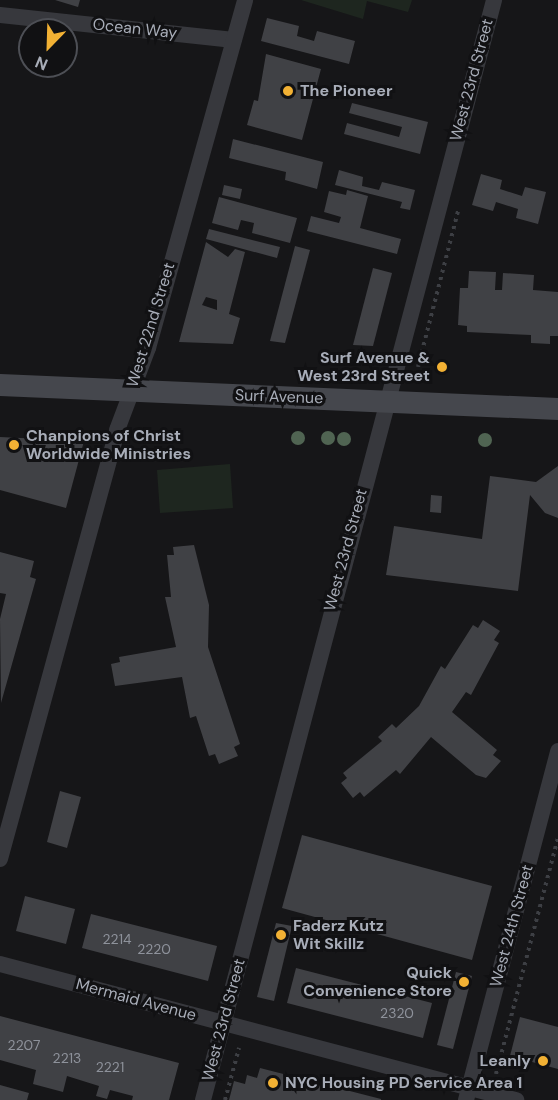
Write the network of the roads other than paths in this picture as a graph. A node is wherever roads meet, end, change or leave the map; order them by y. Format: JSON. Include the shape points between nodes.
{"nodes":[{"id":1,"x":245,"y":0,"type":"edge"},
{"id":2,"x":494,"y":0,"type":"edge"},
{"id":3,"x":0,"y":15,"type":"edge"},
{"id":4,"x":234,"y":40,"type":"junction"},
{"id":5,"x":0,"y":385,"type":"edge"},
{"id":6,"x":131,"y":392,"type":"junction"},
{"id":7,"x":386,"y":401,"type":"junction"},
{"id":8,"x":558,"y":409,"type":"edge"},
{"id":9,"x":558,"y":751,"type":"edge"},
{"id":10,"x":0,"y":859,"type":"edge"},
{"id":11,"x":0,"y":964,"type":"edge"},
{"id":12,"x":223,"y":1023,"type":"junction"},
{"id":13,"x":468,"y":1094,"type":"edge"},
{"id":14,"x":203,"y":1100,"type":"edge"},
{"id":15,"x":516,"y":1100,"type":"edge"}],
"edges":[{"from":1,"to":4,"type":"street","name":"West 22nd Street"},
{"from":2,"to":7,"type":"street","name":"West 23rd Street"},
{"from":3,"to":4,"type":"street","name":"Ocean Way"},
{"from":4,"to":6,"type":"street","name":"West 22nd Street"},
{"from":5,"to":6,"type":"main road","name":"Surf Avenue"},
{"from":6,"to":7,"type":"main road","name":"Surf Avenue"},
{"from":6,"to":10,"type":"street","name":"West 22nd Street"},
{"from":7,"to":8,"type":"main road","name":"Surf Avenue"},
{"from":7,"to":12,"type":"street","name":"West 23rd Street"},
{"from":9,"to":13,"type":"street","name":"West 24th Street"},
{"from":11,"to":12,"type":"street","name":"Mermaid Avenue"},
{"from":12,"to":13,"type":"street","name":"Mermaid Avenue"},
{"from":12,"to":14,"type":"street","name":"West 23rd Street"},
{"from":13,"to":15,"type":"street","name":"Mermaid Avenue"}]}
